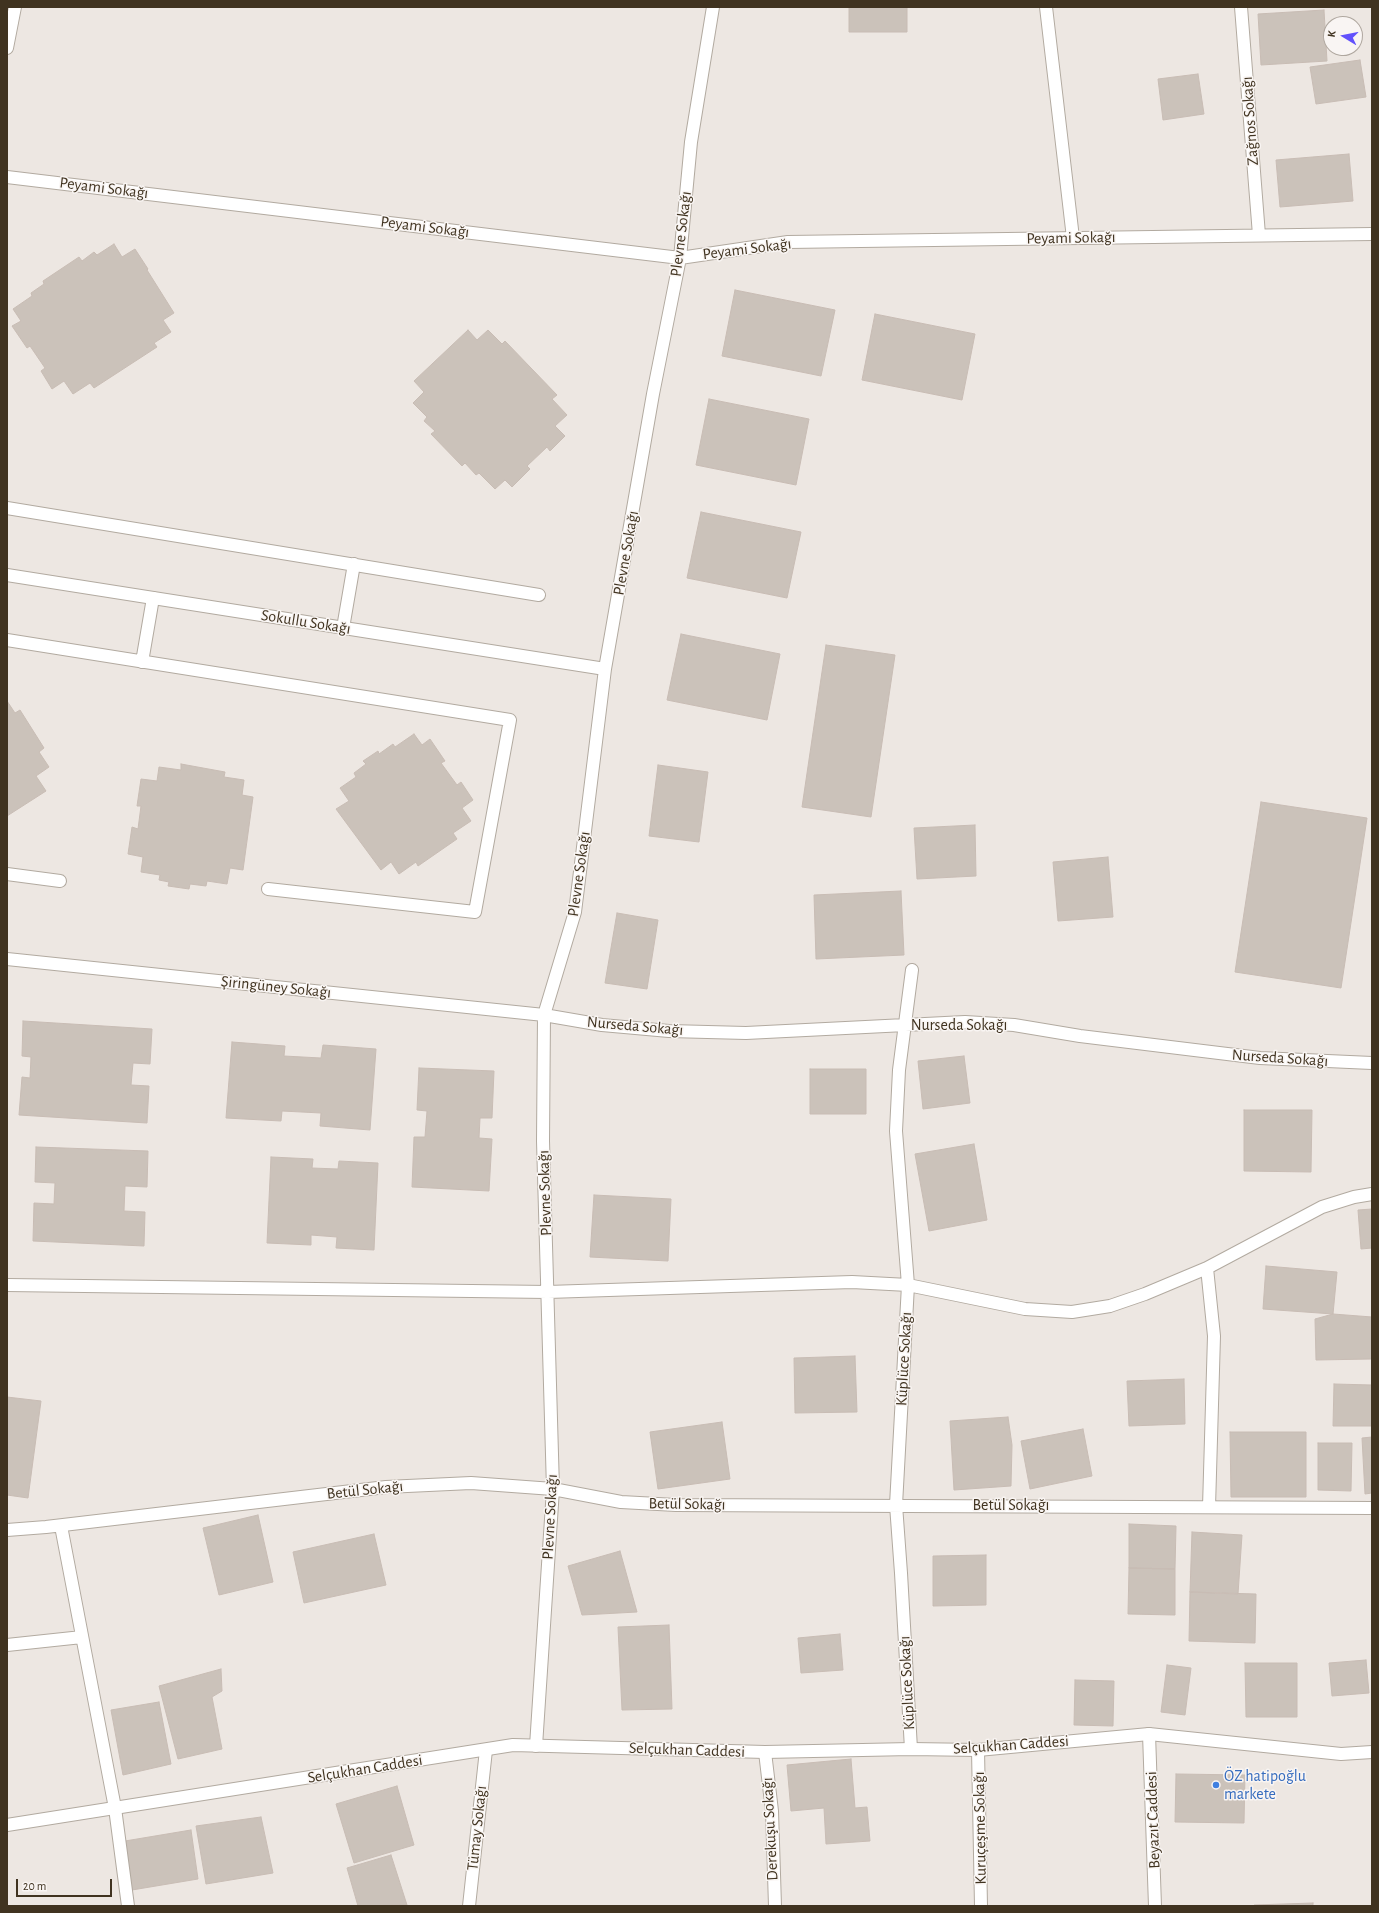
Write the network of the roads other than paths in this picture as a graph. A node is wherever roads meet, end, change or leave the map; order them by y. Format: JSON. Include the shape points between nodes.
{"nodes":[{"id":1,"x":15,"y":7,"type":"edge"},
{"id":2,"x":713,"y":7,"type":"edge"},
{"id":3,"x":1046,"y":7,"type":"edge"},
{"id":4,"x":1241,"y":7,"type":"edge"},
{"id":5,"x":7,"y":48,"type":"edge"},
{"id":6,"x":7,"y":177,"type":"edge"},
{"id":7,"x":1372,"y":234,"type":"edge"},
{"id":8,"x":1259,"y":235,"type":"junction"},
{"id":9,"x":1073,"y":238,"type":"junction"},
{"id":10,"x":680,"y":258,"type":"junction"},
{"id":11,"x":7,"y":508,"type":"edge"},
{"id":12,"x":354,"y":564,"type":"junction"},
{"id":13,"x":7,"y":575,"type":"edge"},
{"id":14,"x":539,"y":595,"type":"dead end"},
{"id":15,"x":153,"y":598,"type":"junction"},
{"id":16,"x":343,"y":628,"type":"junction"},
{"id":17,"x":7,"y":640,"type":"edge"},
{"id":18,"x":142,"y":662,"type":"junction"},
{"id":19,"x":605,"y":669,"type":"junction"},
{"id":20,"x":7,"y":874,"type":"edge"},
{"id":21,"x":60,"y":881,"type":"dead end"},
{"id":22,"x":268,"y":888,"type":"dead end"},
{"id":23,"x":7,"y":959,"type":"edge"},
{"id":24,"x":912,"y":970,"type":"dead end"},
{"id":25,"x":544,"y":1015,"type":"junction"},
{"id":26,"x":905,"y":1025,"type":"junction"},
{"id":27,"x":1372,"y":1063,"type":"edge"},
{"id":28,"x":1372,"y":1194,"type":"edge"},
{"id":29,"x":1207,"y":1268,"type":"junction"},
{"id":30,"x":7,"y":1285,"type":"edge"},
{"id":31,"x":908,"y":1285,"type":"junction"},
{"id":32,"x":548,"y":1292,"type":"junction"},
{"id":33,"x":553,"y":1489,"type":"junction"},
{"id":34,"x":896,"y":1504,"type":"junction"},
{"id":35,"x":1209,"y":1507,"type":"junction"},
{"id":36,"x":1372,"y":1508,"type":"edge"},
{"id":37,"x":62,"y":1526,"type":"junction"},
{"id":38,"x":7,"y":1530,"type":"edge"},
{"id":39,"x":82,"y":1638,"type":"junction"},
{"id":40,"x":7,"y":1645,"type":"edge"},
{"id":41,"x":1149,"y":1734,"type":"junction"},
{"id":42,"x":536,"y":1746,"type":"junction"},
{"id":43,"x":486,"y":1750,"type":"junction"},
{"id":44,"x":911,"y":1750,"type":"junction"},
{"id":45,"x":978,"y":1750,"type":"junction"},
{"id":46,"x":765,"y":1752,"type":"junction"},
{"id":47,"x":1372,"y":1752,"type":"edge"},
{"id":48,"x":115,"y":1808,"type":"junction"},
{"id":49,"x":7,"y":1825,"type":"edge"},
{"id":50,"x":128,"y":1906,"type":"edge"},
{"id":51,"x":469,"y":1906,"type":"edge"},
{"id":52,"x":775,"y":1906,"type":"edge"},
{"id":53,"x":981,"y":1906,"type":"edge"},
{"id":54,"x":1155,"y":1906,"type":"edge"}],
"edges":[{"from":1,"to":5,"type":"street"},
{"from":2,"to":10,"type":"street","name":"Plevne Sokağı","via":[[691,142]]},
{"from":3,"to":9,"type":"street"},
{"from":4,"to":8,"type":"street","name":"Zağnos Sokağı"},
{"from":6,"to":10,"type":"street","name":"Peyami Sokağı"},
{"from":7,"to":8,"type":"street","name":"Peyami Sokağı"},
{"from":8,"to":9,"type":"street","name":"Peyami Sokağı"},
{"from":9,"to":10,"type":"street","name":"Peyami Sokağı","via":[[788,242]]},
{"from":10,"to":19,"type":"street","name":"Plevne Sokağı","via":[[653,394]]},
{"from":11,"to":12,"type":"street"},
{"from":12,"to":14,"type":"street"},
{"from":12,"to":16,"type":"street"},
{"from":13,"to":15,"type":"street","name":"Sokullu Sokağı"},
{"from":15,"to":16,"type":"street","name":"Sokullu Sokağı"},
{"from":15,"to":18,"type":"street"},
{"from":16,"to":19,"type":"street","name":"Sokullu Sokağı"},
{"from":17,"to":18,"type":"street"},
{"from":18,"to":22,"type":"street","via":[[510,720],[475,912]]},
{"from":19,"to":25,"type":"street","name":"Plevne Sokağı","via":[[575,912]]},
{"from":20,"to":21,"type":"street"},
{"from":23,"to":25,"type":"street","name":"Şiringüney Sokağı"},
{"from":24,"to":26,"type":"street","name":"Küplüce Sokağı"},
{"from":25,"to":26,"type":"street","name":"Nurseda Sokağı","via":[[602,1025],[669,1031],[746,1033]]},
{"from":25,"to":32,"type":"street","name":"Plevne Sokağı","via":[[543,1141]]},
{"from":26,"to":27,"type":"street","name":"Nurseda Sokağı","via":[[965,1022],[1014,1024],[1080,1036],[1260,1058]]},
{"from":26,"to":31,"type":"street","name":"Küplüce Sokağı","via":[[899,1070],[896,1131]]},
{"from":28,"to":29,"type":"street","via":[[1322,1207]]},
{"from":29,"to":31,"type":"street","via":[[1110,1306],[1072,1312],[1025,1310]]},
{"from":29,"to":35,"type":"street","via":[[1214,1336]]},
{"from":30,"to":32,"type":"street"},
{"from":31,"to":32,"type":"street","via":[[852,1282]]},
{"from":31,"to":34,"type":"street","name":"Küplüce Sokağı"},
{"from":32,"to":33,"type":"street","name":"Plevne Sokağı"},
{"from":33,"to":34,"type":"street","name":"Betül Sokağı","via":[[629,1503]]},
{"from":33,"to":37,"type":"street","name":"Betül Sokağı","via":[[470,1484],[386,1487]]},
{"from":33,"to":42,"type":"street","name":"Plevne Sokağı"},
{"from":34,"to":35,"type":"street","name":"Betül Sokağı"},
{"from":34,"to":44,"type":"street","name":"Küplüce Sokağı"},
{"from":35,"to":36,"type":"street","name":"Betül Sokağı"},
{"from":37,"to":38,"type":"street","name":"Betül Sokağı"},
{"from":37,"to":39,"type":"street"},
{"from":39,"to":40,"type":"street"},
{"from":39,"to":48,"type":"street"},
{"from":41,"to":45,"type":"street","name":"Selçukhan Caddesi"},
{"from":41,"to":47,"type":"street","name":"Selçukhan Caddesi","via":[[1341,1754]]},
{"from":41,"to":54,"type":"street","name":"Beyazıt Caddesi"},
{"from":42,"to":43,"type":"street","name":"Selçukhan Caddesi","via":[[513,1745]]},
{"from":42,"to":46,"type":"street","name":"Selçukhan Caddesi"},
{"from":43,"to":48,"type":"street","name":"Selçukhan Caddesi"},
{"from":43,"to":51,"type":"street","name":"Tümay Sokağı"},
{"from":44,"to":45,"type":"street","name":"Selçukhan Caddesi"},
{"from":44,"to":46,"type":"street","name":"Selçukhan Caddesi"},
{"from":45,"to":53,"type":"street","name":"Kuruçeşme Sokağı"},
{"from":46,"to":52,"type":"street","name":"Derekuşu Sokağı","via":[[772,1811]]},
{"from":48,"to":49,"type":"street","name":"Selçukhan Caddesi"},
{"from":48,"to":50,"type":"street"}]}
